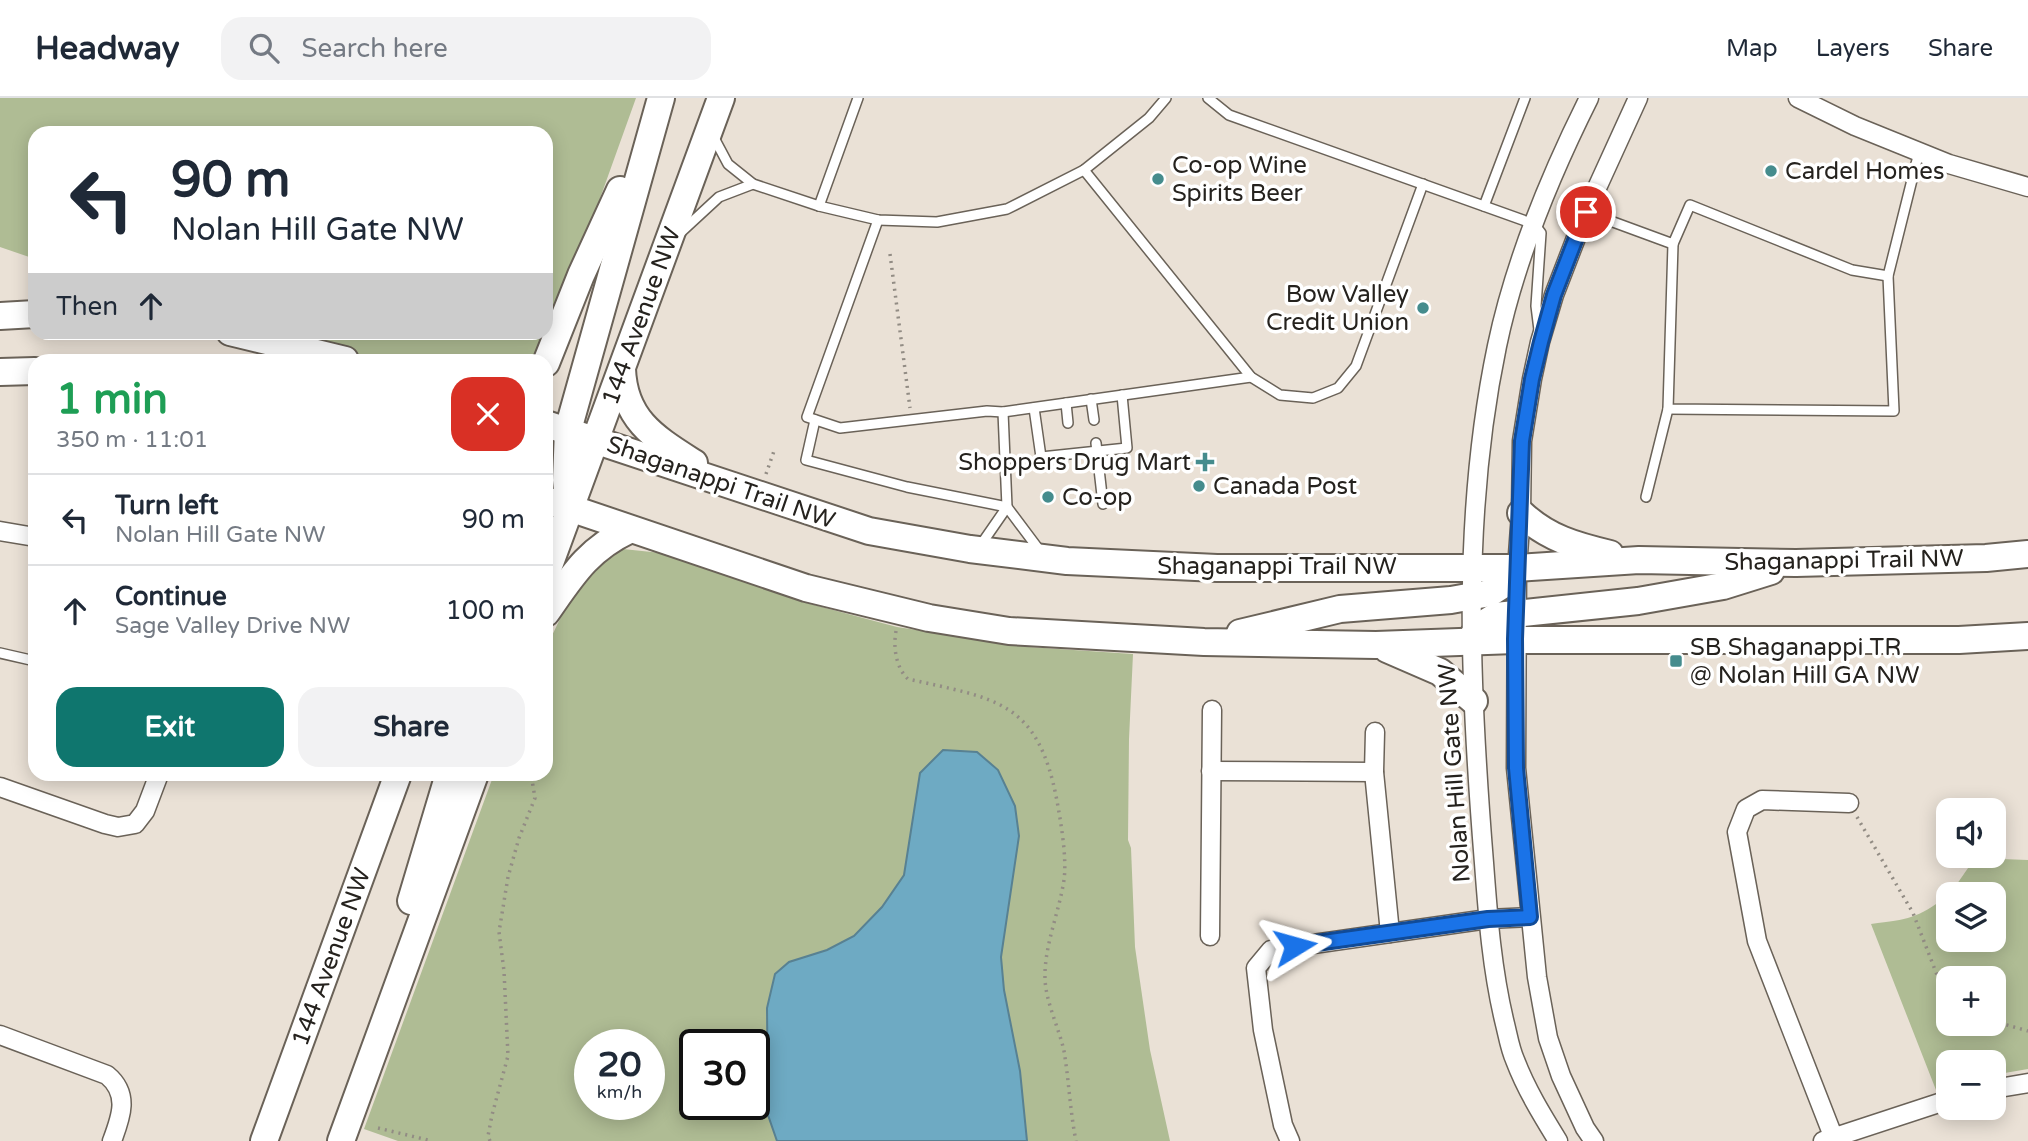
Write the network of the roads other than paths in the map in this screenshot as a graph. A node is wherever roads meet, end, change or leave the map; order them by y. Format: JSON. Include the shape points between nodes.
{"nodes":[{"id":1,"x":660,"y":98,"type":"edge"},
{"id":2,"x":721,"y":98,"type":"edge"},
{"id":3,"x":859,"y":98,"type":"edge"},
{"id":4,"x":1166,"y":98,"type":"edge"},
{"id":5,"x":1208,"y":98,"type":"edge"},
{"id":6,"x":1525,"y":98,"type":"edge"},
{"id":7,"x":1589,"y":98,"type":"edge"},
{"id":8,"x":1638,"y":98,"type":"edge"},
{"id":9,"x":1798,"y":98,"type":"edge"},
{"id":10,"x":709,"y":130,"type":"junction"},
{"id":11,"x":1919,"y":152,"type":"junction"},
{"id":12,"x":1084,"y":170,"type":"junction"},
{"id":13,"x":753,"y":184,"type":"junction"},
{"id":14,"x":1423,"y":184,"type":"junction"},
{"id":15,"x":2028,"y":187,"type":"edge"},
{"id":16,"x":819,"y":206,"type":"junction"},
{"id":17,"x":1484,"y":206,"type":"junction"},
{"id":18,"x":1586,"y":212,"type":"junction"},
{"id":19,"x":878,"y":220,"type":"junction"},
{"id":20,"x":1534,"y":224,"type":"junction"},
{"id":21,"x":1673,"y":244,"type":"junction"},
{"id":22,"x":666,"y":247,"type":"junction"},
{"id":23,"x":1888,"y":276,"type":"junction"},
{"id":24,"x":28,"y":314,"type":"edge"},
{"id":25,"x":0,"y":316,"type":"edge"},
{"id":26,"x":563,"y":320,"type":"junction"},
{"id":27,"x":553,"y":334,"type":"edge"},
{"id":28,"x":263,"y":340,"type":"edge"},
{"id":29,"x":1541,"y":342,"type":"junction"},
{"id":30,"x":320,"y":354,"type":"edge"},
{"id":31,"x":550,"y":354,"type":"edge"},
{"id":32,"x":622,"y":368,"type":"junction"},
{"id":33,"x":0,"y":372,"type":"edge"},
{"id":34,"x":28,"y":372,"type":"edge"},
{"id":35,"x":1251,"y":377,"type":"junction"},
{"id":36,"x":1122,"y":395,"type":"junction"},
{"id":37,"x":1091,"y":400,"type":"junction"},
{"id":38,"x":1066,"y":403,"type":"junction"},
{"id":39,"x":1034,"y":408,"type":"junction"},
{"id":40,"x":1668,"y":409,"type":"junction"},
{"id":41,"x":1003,"y":412,"type":"junction"},
{"id":42,"x":815,"y":420,"type":"junction"},
{"id":43,"x":1094,"y":420,"type":"dead end"},
{"id":44,"x":1068,"y":423,"type":"dead end"},
{"id":45,"x":557,"y":440,"type":"edge"},
{"id":46,"x":596,"y":440,"type":"junction"},
{"id":47,"x":1096,"y":447,"type":"junction"},
{"id":48,"x":745,"y":491,"type":"junction"},
{"id":49,"x":1646,"y":497,"type":"dead end"},
{"id":50,"x":558,"y":504,"type":"edge"},
{"id":51,"x":1102,"y":504,"type":"dead end"},
{"id":52,"x":1007,"y":507,"type":"junction"},
{"id":53,"x":1521,"y":513,"type":"junction"},
{"id":54,"x":629,"y":530,"type":"junction"},
{"id":55,"x":0,"y":531,"type":"edge"},
{"id":56,"x":553,"y":533,"type":"edge"},
{"id":57,"x":28,"y":536,"type":"edge"},
{"id":58,"x":977,"y":550,"type":"junction"},
{"id":59,"x":2028,"y":554,"type":"edge"},
{"id":60,"x":1045,"y":558,"type":"junction"},
{"id":61,"x":1639,"y":560,"type":"junction"},
{"id":62,"x":1796,"y":563,"type":"junction"},
{"id":63,"x":1471,"y":567,"type":"junction"},
{"id":64,"x":1517,"y":568,"type":"junction"},
{"id":65,"x":1470,"y":597,"type":"junction"},
{"id":66,"x":553,"y":603,"type":"edge"},
{"id":67,"x":1516,"y":612,"type":"junction"},
{"id":68,"x":2028,"y":636,"type":"edge"},
{"id":69,"x":1515,"y":639,"type":"junction"},
{"id":70,"x":1470,"y":640,"type":"junction"},
{"id":71,"x":1204,"y":642,"type":"junction"},
{"id":72,"x":1376,"y":645,"type":"junction"},
{"id":73,"x":0,"y":653,"type":"edge"},
{"id":74,"x":28,"y":659,"type":"edge"},
{"id":75,"x":1474,"y":701,"type":"junction"},
{"id":76,"x":1212,"y":710,"type":"dead end"},
{"id":77,"x":1375,"y":732,"type":"dead end"},
{"id":78,"x":1211,"y":771,"type":"junction"},
{"id":79,"x":1374,"y":772,"type":"junction"},
{"id":80,"x":156,"y":781,"type":"edge"},
{"id":81,"x":395,"y":781,"type":"edge"},
{"id":82,"x":447,"y":781,"type":"edge"},
{"id":83,"x":472,"y":781,"type":"edge"},
{"id":84,"x":0,"y":786,"type":"edge"},
{"id":85,"x":1849,"y":803,"type":"road end"},
{"id":86,"x":1530,"y":917,"type":"junction"},
{"id":87,"x":1488,"y":919,"type":"junction"},
{"id":88,"x":1390,"y":933,"type":"junction"},
{"id":89,"x":1210,"y":936,"type":"dead end"},
{"id":90,"x":0,"y":1035,"type":"edge"},
{"id":91,"x":2028,"y":1083,"type":"edge"},
{"id":92,"x":2006,"y":1087,"type":"edge"},
{"id":93,"x":1936,"y":1104,"type":"edge"},
{"id":94,"x":1828,"y":1139,"type":"edge"},
{"id":95,"x":112,"y":1141,"type":"edge"},
{"id":96,"x":264,"y":1141,"type":"edge"},
{"id":97,"x":341,"y":1141,"type":"edge"},
{"id":98,"x":1290,"y":1141,"type":"edge"},
{"id":99,"x":1558,"y":1141,"type":"edge"},
{"id":100,"x":1594,"y":1141,"type":"edge"}],
"edges":[{"from":1,"to":26,"type":"main road"},
{"from":1,"to":45,"type":"main road"},
{"from":2,"to":10,"type":"main road","name":"144 Avenue NW"},
{"from":3,"to":16,"type":"lane"},
{"from":4,"to":12,"type":"lane","via":[[1149,118]]},
{"from":5,"to":14,"type":"lane","via":[[1229,115]]},
{"from":6,"to":17,"type":"lane"},
{"from":7,"to":20,"type":"street","name":"Nolan Hill Gate NW"},
{"from":8,"to":18,"type":"street"},
{"from":9,"to":11,"type":"street","via":[[1854,127]]},
{"from":10,"to":13,"type":"lane","via":[[728,164]]},
{"from":10,"to":22,"type":"main road","name":"144 Avenue NW"},
{"from":11,"to":15,"type":"street"},
{"from":11,"to":23,"type":"lane"},
{"from":12,"to":19,"type":"lane","via":[[1007,209],[937,222]]},
{"from":12,"to":35,"type":"lane"},
{"from":13,"to":16,"type":"lane"},
{"from":13,"to":22,"type":"lane","via":[[719,197]]},
{"from":14,"to":17,"type":"lane"},
{"from":14,"to":35,"type":"lane","via":[[1356,366],[1338,388],[1312,398],[1280,395]]},
{"from":16,"to":19,"type":"lane"},
{"from":17,"to":20,"type":"lane"},
{"from":18,"to":21,"type":"lane"},
{"from":18,"to":29,"type":"street"},
{"from":19,"to":42,"type":"lane","via":[[807,417]]},
{"from":20,"to":29,"type":"lane","via":[[1541,233],[1536,306]]},
{"from":20,"to":63,"type":"street","name":"Nolan Hill Gate NW","via":[[1497,346],[1481,448]]},
{"from":21,"to":23,"type":"lane","via":[[1690,205],[1852,270]]},
{"from":21,"to":40,"type":"lane"},
{"from":22,"to":32,"type":"main road","name":"144 Avenue NW"},
{"from":23,"to":40,"type":"lane","via":[[1894,411]]},
{"from":24,"to":25,"type":"main road"},
{"from":26,"to":27,"type":"main road"},
{"from":26,"to":31,"type":"main road"},
{"from":28,"to":30,"type":"main road"},
{"from":29,"to":53,"type":"street","via":[[1522,441]]},
{"from":32,"to":46,"type":"main road","name":"144 Avenue NW"},
{"from":32,"to":48,"type":"main road","via":[[625,393],[649,432]]},
{"from":33,"to":34,"type":"main road"},
{"from":35,"to":36,"type":"lane"},
{"from":36,"to":37,"type":"lane"},
{"from":36,"to":47,"type":"lane","via":[[1127,448]]},
{"from":37,"to":38,"type":"lane"},
{"from":37,"to":43,"type":"lane"},
{"from":38,"to":39,"type":"lane"},
{"from":38,"to":44,"type":"lane"},
{"from":39,"to":41,"type":"lane"},
{"from":39,"to":47,"type":"lane","via":[[1041,457]]},
{"from":40,"to":49,"type":"lane"},
{"from":41,"to":42,"type":"lane","via":[[840,428]]},
{"from":41,"to":52,"type":"lane"},
{"from":42,"to":52,"type":"lane","via":[[806,460]]},
{"from":45,"to":46,"type":"main road","name":"Shaganappi Trail NW"},
{"from":45,"to":50,"type":"main road"},
{"from":46,"to":48,"type":"main road","name":"Shaganappi Trail NW"},
{"from":46,"to":50,"type":"main road","name":"144 Avenue NW"},
{"from":47,"to":51,"type":"lane"},
{"from":48,"to":58,"type":"main road","name":"Shaganappi Trail NW","via":[[869,531]]},
{"from":50,"to":54,"type":"main road"},
{"from":50,"to":56,"type":"main road","name":"144 Avenue NW"},
{"from":52,"to":58,"type":"lane"},
{"from":52,"to":60,"type":"lane"},
{"from":53,"to":61,"type":"main road","via":[[1558,539]]},
{"from":53,"to":64,"type":"street"},
{"from":54,"to":66,"type":"main road","via":[[586,557]]},
{"from":54,"to":71,"type":"main road","via":[[806,588],[929,618],[1009,631]]},
{"from":55,"to":57,"type":"street"},
{"from":58,"to":60,"type":"main road","name":"Shaganappi Trail NW"},
{"from":59,"to":62,"type":"main road","name":"Shaganappi Trail NW"},
{"from":60,"to":63,"type":"main road","name":"Shaganappi Trail NW","via":[[1217,568]]},
{"from":61,"to":62,"type":"main road","name":"Shaganappi Trail NW"},
{"from":61,"to":64,"type":"main road","name":"Shaganappi Trail NW"},
{"from":62,"to":67,"type":"main road","via":[[1723,586],[1638,601]]},
{"from":63,"to":64,"type":"main road","name":"Shaganappi Trail NW"},
{"from":63,"to":65,"type":"street","name":"Nolan Hill Gate NW"},
{"from":64,"to":65,"type":"main road","via":[[1490,593]]},
{"from":64,"to":67,"type":"street"},
{"from":65,"to":70,"type":"street","name":"Nolan Hill Gate NW"},
{"from":65,"to":71,"type":"main road","via":[[1340,609]]},
{"from":67,"to":69,"type":"street"},
{"from":67,"to":70,"type":"main road","via":[[1496,616],[1480,626]]},
{"from":68,"to":69,"type":"main road","via":[[1959,640]]},
{"from":69,"to":70,"type":"main road"},
{"from":69,"to":86,"type":"street","via":[[1516,768]]},
{"from":70,"to":72,"type":"main road"},
{"from":70,"to":75,"type":"street","name":"Nolan Hill Gate NW"},
{"from":71,"to":72,"type":"main road"},
{"from":72,"to":75,"type":"main road","via":[[1440,671]]},
{"from":73,"to":74,"type":"lane"},
{"from":75,"to":87,"type":"street","name":"Nolan Hill Gate NW"},
{"from":76,"to":78,"type":"street"},
{"from":77,"to":79,"type":"street"},
{"from":78,"to":79,"type":"street"},
{"from":78,"to":89,"type":"street"},
{"from":79,"to":88,"type":"street"},
{"from":80,"to":84,"type":"street","via":[[135,824],[118,827]]},
{"from":81,"to":96,"type":"main road","name":"144 Avenue NW"},
{"from":82,"to":97,"type":"main road"},
{"from":83,"to":97,"type":"main road"},
{"from":85,"to":94,"type":"street","via":[[1762,800],[1746,809],[1737,832],[1757,941]]},
{"from":86,"to":87,"type":"street"},
{"from":86,"to":100,"type":"street","via":[[1548,1038],[1561,1076]]},
{"from":87,"to":88,"type":"street"},
{"from":87,"to":99,"type":"street","name":"Nolan Hill Gate NW","via":[[1498,993],[1514,1059]]},
{"from":88,"to":98,"type":"street","via":[[1271,950],[1256,968],[1263,1030]]},
{"from":90,"to":95,"type":"street","via":[[107,1075],[120,1090],[122,1104]]},
{"from":91,"to":92,"type":"street"},
{"from":93,"to":94,"type":"street"}]}
